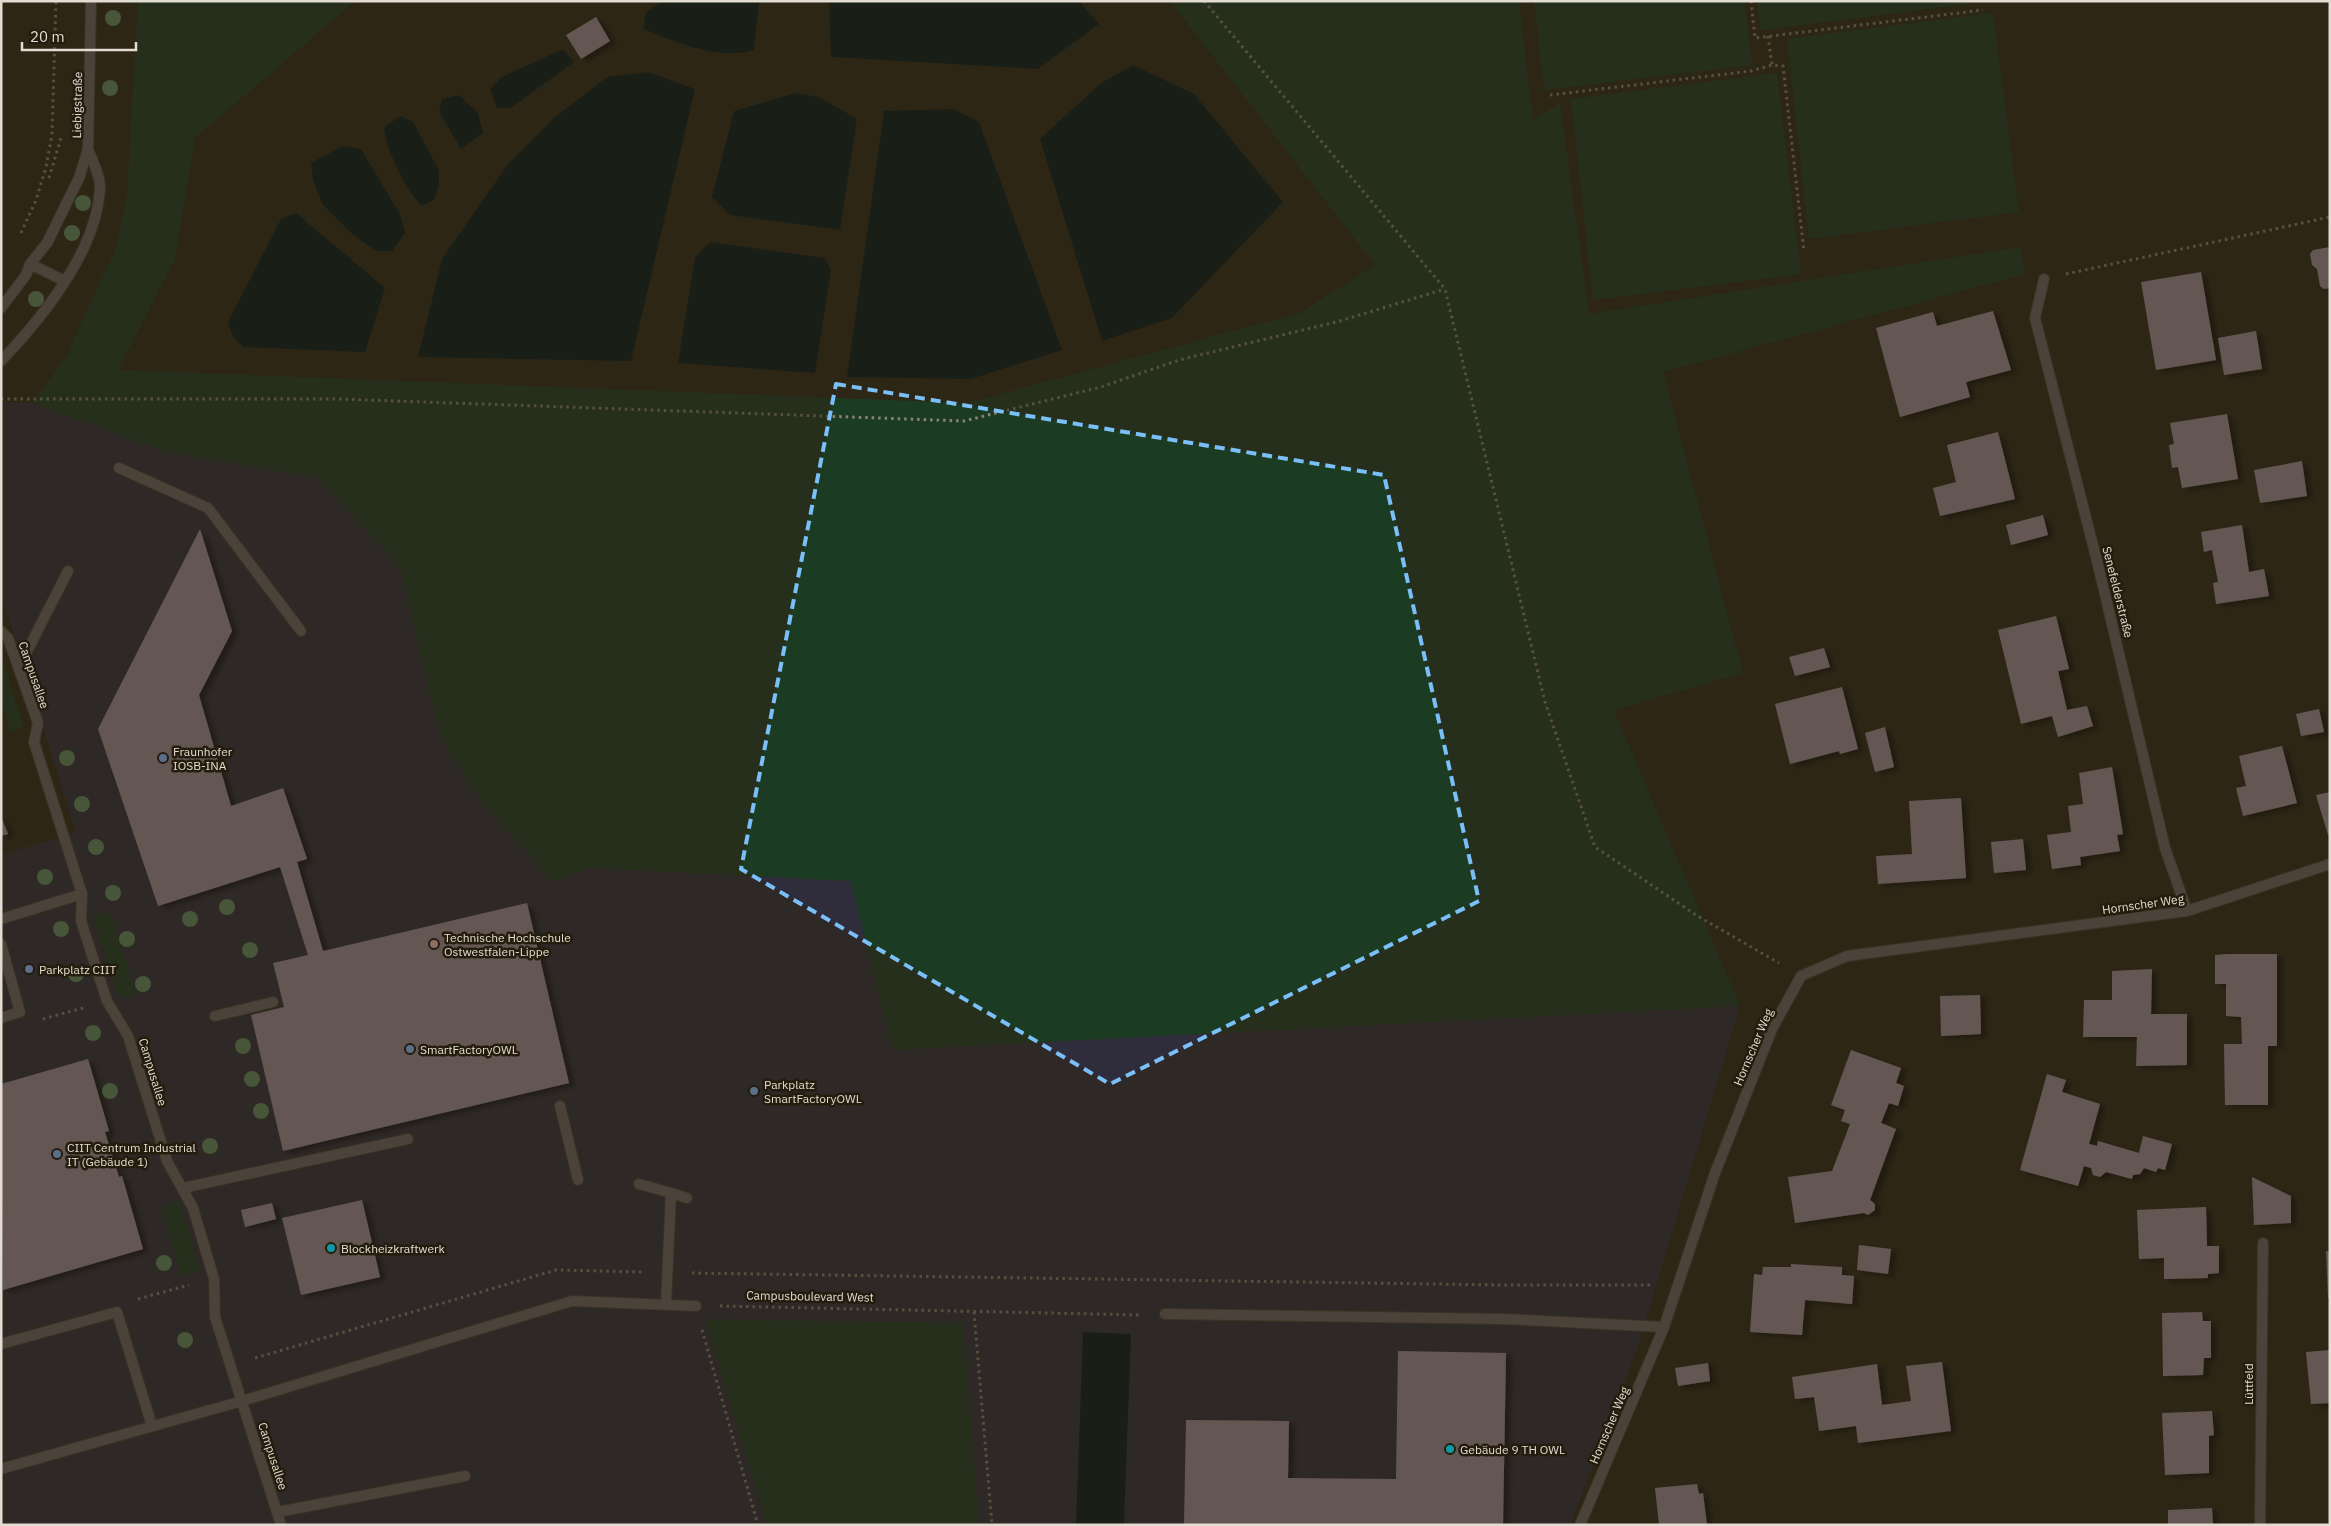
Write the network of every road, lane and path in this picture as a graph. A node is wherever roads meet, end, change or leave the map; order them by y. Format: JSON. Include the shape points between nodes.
{"nodes":[{"id":1,"x":56,"y":1,"type":"edge"},
{"id":2,"x":91,"y":1,"type":"edge"},
{"id":3,"x":1204,"y":1,"type":"edge"},
{"id":4,"x":1751,"y":1,"type":"edge"},
{"id":5,"x":1983,"y":10,"type":"dead end"},
{"id":6,"x":1768,"y":36,"type":"junction"},
{"id":7,"x":1772,"y":64,"type":"junction"},
{"id":8,"x":1550,"y":95,"type":"dead end"},
{"id":9,"x":61,"y":129,"type":"dead end"},
{"id":10,"x":88,"y":149,"type":"junction"},
{"id":11,"x":47,"y":184,"type":"dead end"},
{"id":12,"x":2330,"y":216,"type":"edge"},
{"id":13,"x":16,"y":241,"type":"dead end"},
{"id":14,"x":1804,"y":251,"type":"dead end"},
{"id":15,"x":30,"y":264,"type":"junction"},
{"id":16,"x":2044,"y":279,"type":"joint"},
{"id":17,"x":65,"y":282,"type":"junction"},
{"id":18,"x":1445,"y":289,"type":"junction"},
{"id":19,"x":1,"y":308,"type":"edge"},
{"id":20,"x":1,"y":361,"type":"edge"},
{"id":21,"x":1,"y":399,"type":"edge"},
{"id":22,"x":118,"y":468,"type":"dead end"},
{"id":23,"x":68,"y":571,"type":"dead end"},
{"id":24,"x":301,"y":630,"type":"dead end"},
{"id":25,"x":1,"y":631,"type":"edge"},
{"id":26,"x":19,"y":667,"type":"junction"},
{"id":27,"x":2330,"y":864,"type":"edge"},
{"id":28,"x":82,"y":894,"type":"junction"},
{"id":29,"x":2187,"y":911,"type":"junction"},
{"id":30,"x":1,"y":920,"type":"edge"},
{"id":31,"x":1,"y":944,"type":"edge"},
{"id":32,"x":1801,"y":976,"type":"junction"},
{"id":33,"x":107,"y":1001,"type":"junction"},
{"id":34,"x":273,"y":1002,"type":"dead end"},
{"id":35,"x":20,"y":1012,"type":"junction"},
{"id":36,"x":215,"y":1016,"type":"dead end"},
{"id":37,"x":1,"y":1018,"type":"edge"},
{"id":38,"x":560,"y":1106,"type":"dead end"},
{"id":39,"x":408,"y":1139,"type":"dead end"},
{"id":40,"x":578,"y":1180,"type":"dead end"},
{"id":41,"x":639,"y":1184,"type":"dead end"},
{"id":42,"x":183,"y":1188,"type":"junction"},
{"id":43,"x":670,"y":1193,"type":"junction"},
{"id":44,"x":687,"y":1198,"type":"dead end"},
{"id":45,"x":2263,"y":1243,"type":"dead end"},
{"id":46,"x":667,"y":1273,"type":"junction"},
{"id":47,"x":214,"y":1279,"type":"junction"},
{"id":48,"x":1679,"y":1284,"type":"junction"},
{"id":49,"x":666,"y":1304,"type":"junction"},
{"id":50,"x":695,"y":1306,"type":"junction"},
{"id":51,"x":117,"y":1312,"type":"junction"},
{"id":52,"x":974,"y":1312,"type":"junction"},
{"id":53,"x":1165,"y":1314,"type":"joint"},
{"id":54,"x":1664,"y":1327,"type":"junction"},
{"id":55,"x":1,"y":1344,"type":"edge"},
{"id":56,"x":231,"y":1365,"type":"junction"},
{"id":57,"x":242,"y":1401,"type":"junction"},
{"id":58,"x":152,"y":1426,"type":"junction"},
{"id":59,"x":1,"y":1469,"type":"edge"},
{"id":60,"x":465,"y":1476,"type":"dead end"},
{"id":61,"x":278,"y":1512,"type":"junction"},
{"id":62,"x":281,"y":1525,"type":"edge"},
{"id":63,"x":758,"y":1525,"type":"edge"},
{"id":64,"x":992,"y":1525,"type":"edge"},
{"id":65,"x":1580,"y":1525,"type":"edge"},
{"id":66,"x":2260,"y":1525,"type":"edge"}],
"edges":[{"from":1,"to":13,"type":"path","via":[[52,136],[36,200]]},
{"from":2,"to":10,"type":"street","name":"Liebigstraße"},
{"from":3,"to":18,"type":"path"},
{"from":4,"to":6,"type":"path","via":[[1755,38]]},
{"from":5,"to":6,"type":"path"},
{"from":6,"to":7,"type":"path"},
{"from":7,"to":8,"type":"path","via":[[1751,71]]},
{"from":7,"to":14,"type":"path","via":[[1783,66]]},
{"from":9,"to":11,"type":"path"},
{"from":10,"to":15,"type":"street","name":"Liebigstraße","via":[[79,178],[48,243]]},
{"from":10,"to":17,"type":"street","name":"Liebigstraße","via":[[100,184],[96,208],[92,227]]},
{"from":12,"to":16,"type":"path"},
{"from":15,"to":17,"type":"street"},
{"from":15,"to":19,"type":"street","name":"Liebigstraße","via":[[26,276]]},
{"from":16,"to":29,"type":"street","name":"Senefelderstraße","via":[[2035,318],[2165,848]]},
{"from":17,"to":20,"type":"street","name":"Liebigstraße","via":[[35,324]]},
{"from":18,"to":21,"type":"path","via":[[1340,321],[1178,360],[1101,387],[964,421],[339,399]]},
{"from":18,"to":32,"type":"path","via":[[1544,702],[1595,848],[1696,915]]},
{"from":22,"to":24,"type":"street","via":[[208,508]]},
{"from":23,"to":26,"type":"street"},
{"from":25,"to":26,"type":"street","name":"Campusallee","via":[[8,638]]},
{"from":26,"to":28,"type":"street","name":"Campusallee","via":[[38,723],[34,742]]},
{"from":27,"to":29,"type":"street","name":"Hornscher Weg"},
{"from":28,"to":30,"type":"street"},
{"from":28,"to":33,"type":"street","name":"Campusallee","via":[[80,921]]},
{"from":29,"to":32,"type":"street","name":"Hornscher Weg","via":[[1847,956]]},
{"from":31,"to":35,"type":"street"},
{"from":32,"to":48,"type":"street","name":"Hornscher Weg","via":[[1772,1029],[1743,1101],[1715,1173]]},
{"from":33,"to":35,"type":"path","via":[[39,1020]]},
{"from":33,"to":42,"type":"street","name":"Campusallee","via":[[128,1036],[167,1161]]},
{"from":34,"to":36,"type":"street"},
{"from":35,"to":37,"type":"street"},
{"from":38,"to":40,"type":"street"},
{"from":39,"to":42,"type":"street"},
{"from":41,"to":43,"type":"street"},
{"from":42,"to":47,"type":"street","name":"Campusallee","via":[[194,1208]]},
{"from":43,"to":44,"type":"street"},
{"from":43,"to":46,"type":"street"},
{"from":45,"to":66,"type":"street","name":"Lüttfeld"},
{"from":46,"to":48,"type":"path","via":[[1501,1285]]},
{"from":46,"to":49,"type":"street"},
{"from":46,"to":56,"type":"path","via":[[556,1270]]},
{"from":47,"to":51,"type":"path","via":[[141,1297]]},
{"from":47,"to":56,"type":"street","name":"Campusallee","via":[[215,1317]]},
{"from":48,"to":54,"type":"street","name":"Hornscher Weg"},
{"from":49,"to":50,"type":"street"},
{"from":49,"to":57,"type":"street","via":[[572,1301]]},
{"from":50,"to":52,"type":"path","name":"Campusboulevard West"},
{"from":50,"to":63,"type":"path"},
{"from":51,"to":55,"type":"street"},
{"from":51,"to":58,"type":"street"},
{"from":52,"to":53,"type":"path","name":"Campusboulevard West"},
{"from":52,"to":64,"type":"path"},
{"from":53,"to":54,"type":"street","via":[[1504,1319]]},
{"from":54,"to":65,"type":"street","name":"Hornscher Weg"},
{"from":56,"to":57,"type":"street","name":"Campusallee"},
{"from":57,"to":58,"type":"street"},
{"from":57,"to":61,"type":"street","name":"Campusallee"},
{"from":58,"to":59,"type":"street"},
{"from":60,"to":61,"type":"street"},
{"from":61,"to":62,"type":"street","name":"Campusallee"}]}
